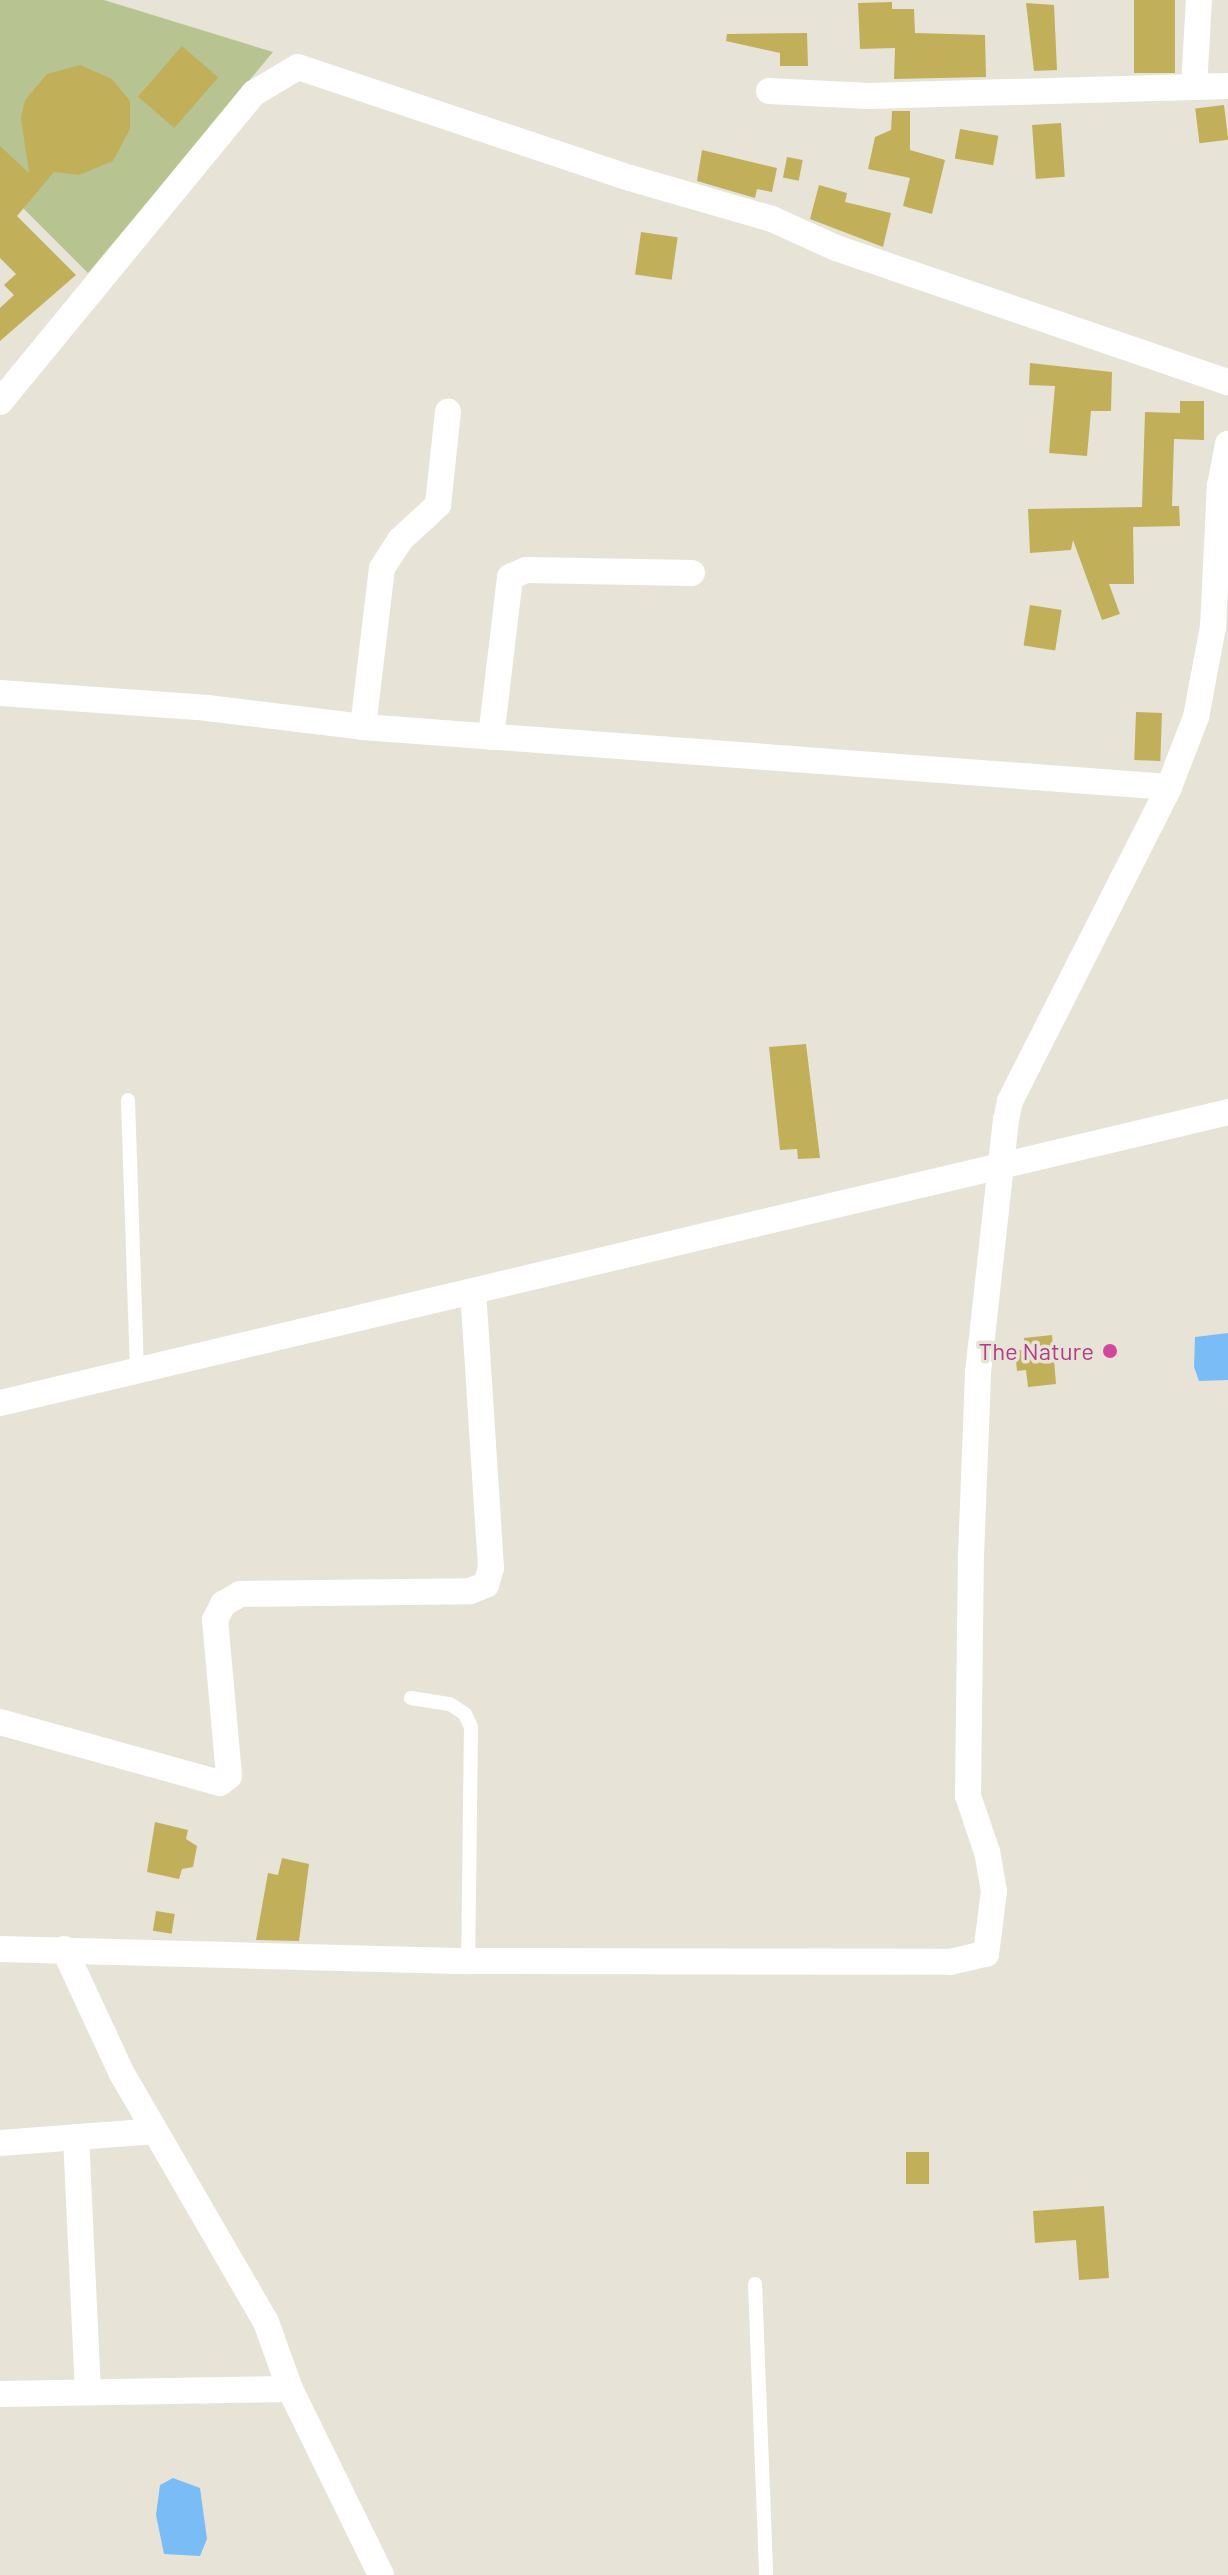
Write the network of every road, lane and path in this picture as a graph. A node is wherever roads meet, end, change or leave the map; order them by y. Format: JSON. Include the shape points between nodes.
{"nodes":[{"id":1,"x":1199,"y":0,"type":"edge"},
{"id":2,"x":1194,"y":86,"type":"junction"},
{"id":3,"x":1228,"y":86,"type":"edge"},
{"id":4,"x":769,"y":91,"type":"dead end"},
{"id":5,"x":1228,"y":382,"type":"edge"},
{"id":6,"x":0,"y":402,"type":"edge"},
{"id":7,"x":448,"y":412,"type":"dead end"},
{"id":8,"x":1228,"y":444,"type":"edge"},
{"id":9,"x":692,"y":573,"type":"dead end"},
{"id":10,"x":1220,"y":628,"type":"edge"},
{"id":11,"x":0,"y":693,"type":"edge"},
{"id":12,"x":363,"y":727,"type":"junction"},
{"id":13,"x":491,"y":737,"type":"junction"},
{"id":14,"x":1169,"y":787,"type":"junction"},
{"id":15,"x":128,"y":1100,"type":"dead end"},
{"id":16,"x":1228,"y":1112,"type":"edge"},
{"id":17,"x":1000,"y":1168,"type":"junction"},
{"id":18,"x":473,"y":1292,"type":"junction"},
{"id":19,"x":137,"y":1371,"type":"junction"},
{"id":20,"x":0,"y":1403,"type":"edge"},
{"id":21,"x":411,"y":1698,"type":"dead end"},
{"id":22,"x":0,"y":1722,"type":"edge"},
{"id":23,"x":0,"y":1949,"type":"edge"},
{"id":24,"x":64,"y":1949,"type":"junction"},
{"id":25,"x":468,"y":1961,"type":"junction"},
{"id":26,"x":155,"y":2131,"type":"junction"},
{"id":27,"x":76,"y":2137,"type":"junction"},
{"id":28,"x":0,"y":2143,"type":"edge"},
{"id":29,"x":755,"y":2284,"type":"dead end"},
{"id":30,"x":290,"y":2389,"type":"junction"},
{"id":31,"x":88,"y":2392,"type":"junction"},
{"id":32,"x":0,"y":2394,"type":"edge"},
{"id":33,"x":381,"y":2575,"type":"edge"},
{"id":34,"x":766,"y":2575,"type":"edge"}],
"edges":[{"from":1,"to":2,"type":"street"},
{"from":2,"to":3,"type":"street"},
{"from":2,"to":4,"type":"street","via":[[869,96]]},
{"from":5,"to":6,"type":"street","via":[[836,248],[772,219],[630,178],[298,67],[254,93]]},
{"from":7,"to":12,"type":"street","via":[[438,505],[400,540],[382,568]]},
{"from":8,"to":10,"type":"street","via":[[1220,486]]},
{"from":9,"to":13,"type":"street","via":[[526,570],[510,577]]},
{"from":10,"to":14,"type":"street","via":[[1198,710]]},
{"from":11,"to":12,"type":"street","via":[[207,708]]},
{"from":12,"to":13,"type":"street"},
{"from":13,"to":14,"type":"street"},
{"from":14,"to":17,"type":"street","via":[[1010,1101]]},
{"from":15,"to":19,"type":"lane"},
{"from":16,"to":17,"type":"street"},
{"from":17,"to":18,"type":"street"},
{"from":17,"to":25,"type":"street","via":[[978,1373],[971,1556],[968,1796],[994,1891],[986,1954],[950,1962]]},
{"from":18,"to":19,"type":"street"},
{"from":18,"to":22,"type":"street","via":[[491,1568],[486,1585],[470,1591],[240,1594],[223,1604],[215,1620],[229,1776],[220,1783]]},
{"from":19,"to":20,"type":"street"},
{"from":21,"to":25,"type":"lane","via":[[450,1704],[465,1714],[471,1727]]},
{"from":23,"to":24,"type":"street"},
{"from":24,"to":25,"type":"street"},
{"from":24,"to":26,"type":"street","via":[[121,2072]]},
{"from":26,"to":27,"type":"street"},
{"from":26,"to":30,"type":"street","via":[[230,2253],[266,2322]]},
{"from":27,"to":28,"type":"street"},
{"from":27,"to":31,"type":"street"},
{"from":29,"to":34,"type":"lane"},
{"from":30,"to":31,"type":"street"},
{"from":30,"to":33,"type":"street"},
{"from":31,"to":32,"type":"street"}]}
